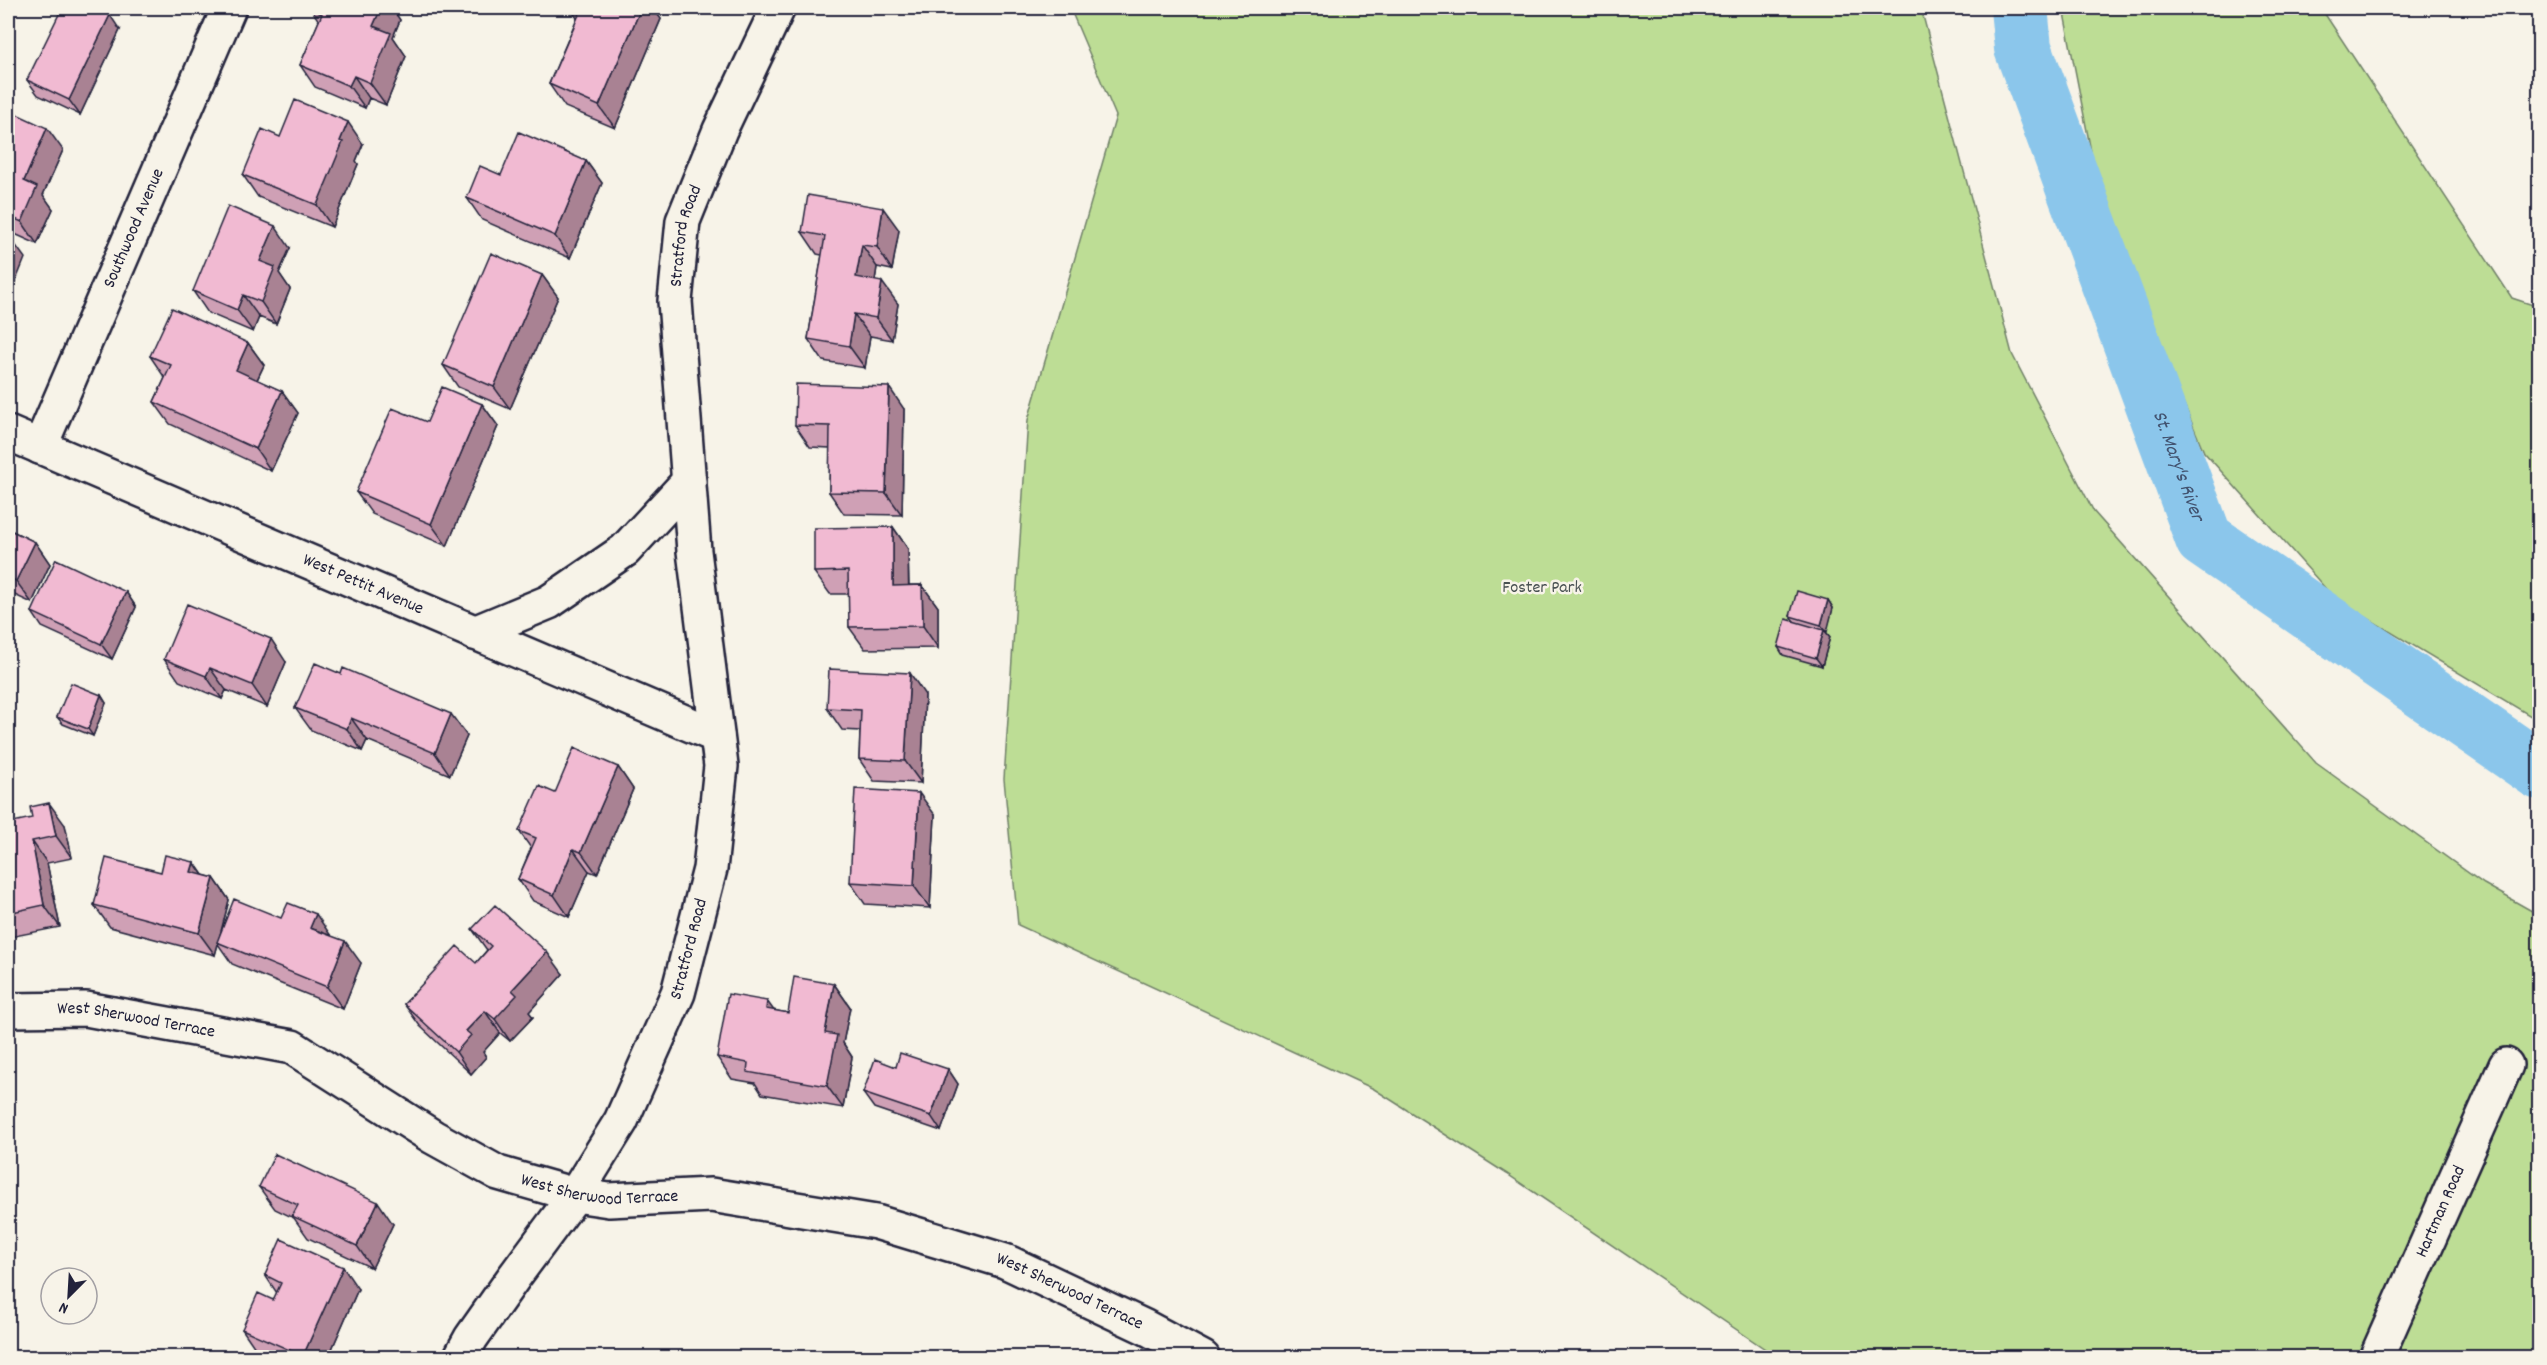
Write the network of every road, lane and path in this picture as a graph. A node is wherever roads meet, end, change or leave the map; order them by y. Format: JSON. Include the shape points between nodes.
{"nodes":[{"id":1,"x":229,"y":8,"type":"edge"},
{"id":2,"x":777,"y":8,"type":"edge"},
{"id":3,"x":8,"y":433,"type":"edge"},
{"id":4,"x":40,"y":447,"type":"junction"},
{"id":5,"x":689,"y":481,"type":"junction"},
{"id":6,"x":474,"y":633,"type":"junction"},
{"id":7,"x":717,"y":736,"type":"junction"},
{"id":8,"x":8,"y":1010,"type":"edge"},
{"id":9,"x":2506,"y":1065,"type":"dead end"},
{"id":10,"x":575,"y":1195,"type":"junction"},
{"id":11,"x":460,"y":1358,"type":"edge"},
{"id":12,"x":1203,"y":1358,"type":"edge"},
{"id":13,"x":2376,"y":1358,"type":"edge"}],
"edges":[{"from":1,"to":4,"type":"street","name":"Southwood Avenue"},
{"from":2,"to":5,"type":"street","name":"Stratford Road","via":[[683,221],[675,301]]},
{"from":3,"to":4,"type":"street","name":"West Pettit Avenue"},
{"from":4,"to":6,"type":"street","name":"West Pettit Avenue"},
{"from":5,"to":6,"type":"street","via":[[625,550],[549,602]]},
{"from":5,"to":7,"type":"street","name":"Stratford Road"},
{"from":6,"to":7,"type":"street","name":"West Pettit Avenue"},
{"from":7,"to":10,"type":"street","name":"Stratford Road","via":[[721,766],[710,869],[678,993],[621,1121]]},
{"from":8,"to":10,"type":"street","name":"West Sherwood Terrace","via":[[86,1009],[292,1047],[433,1137],[498,1173]]},
{"from":9,"to":13,"type":"street","name":"Hartman Road"},
{"from":10,"to":11,"type":"street","name":"Stratford Road","via":[[507,1286]]},
{"from":10,"to":12,"type":"street","name":"West Sherwood Terrace","via":[[609,1200],[711,1195],[876,1222],[1005,1261]]}]}
